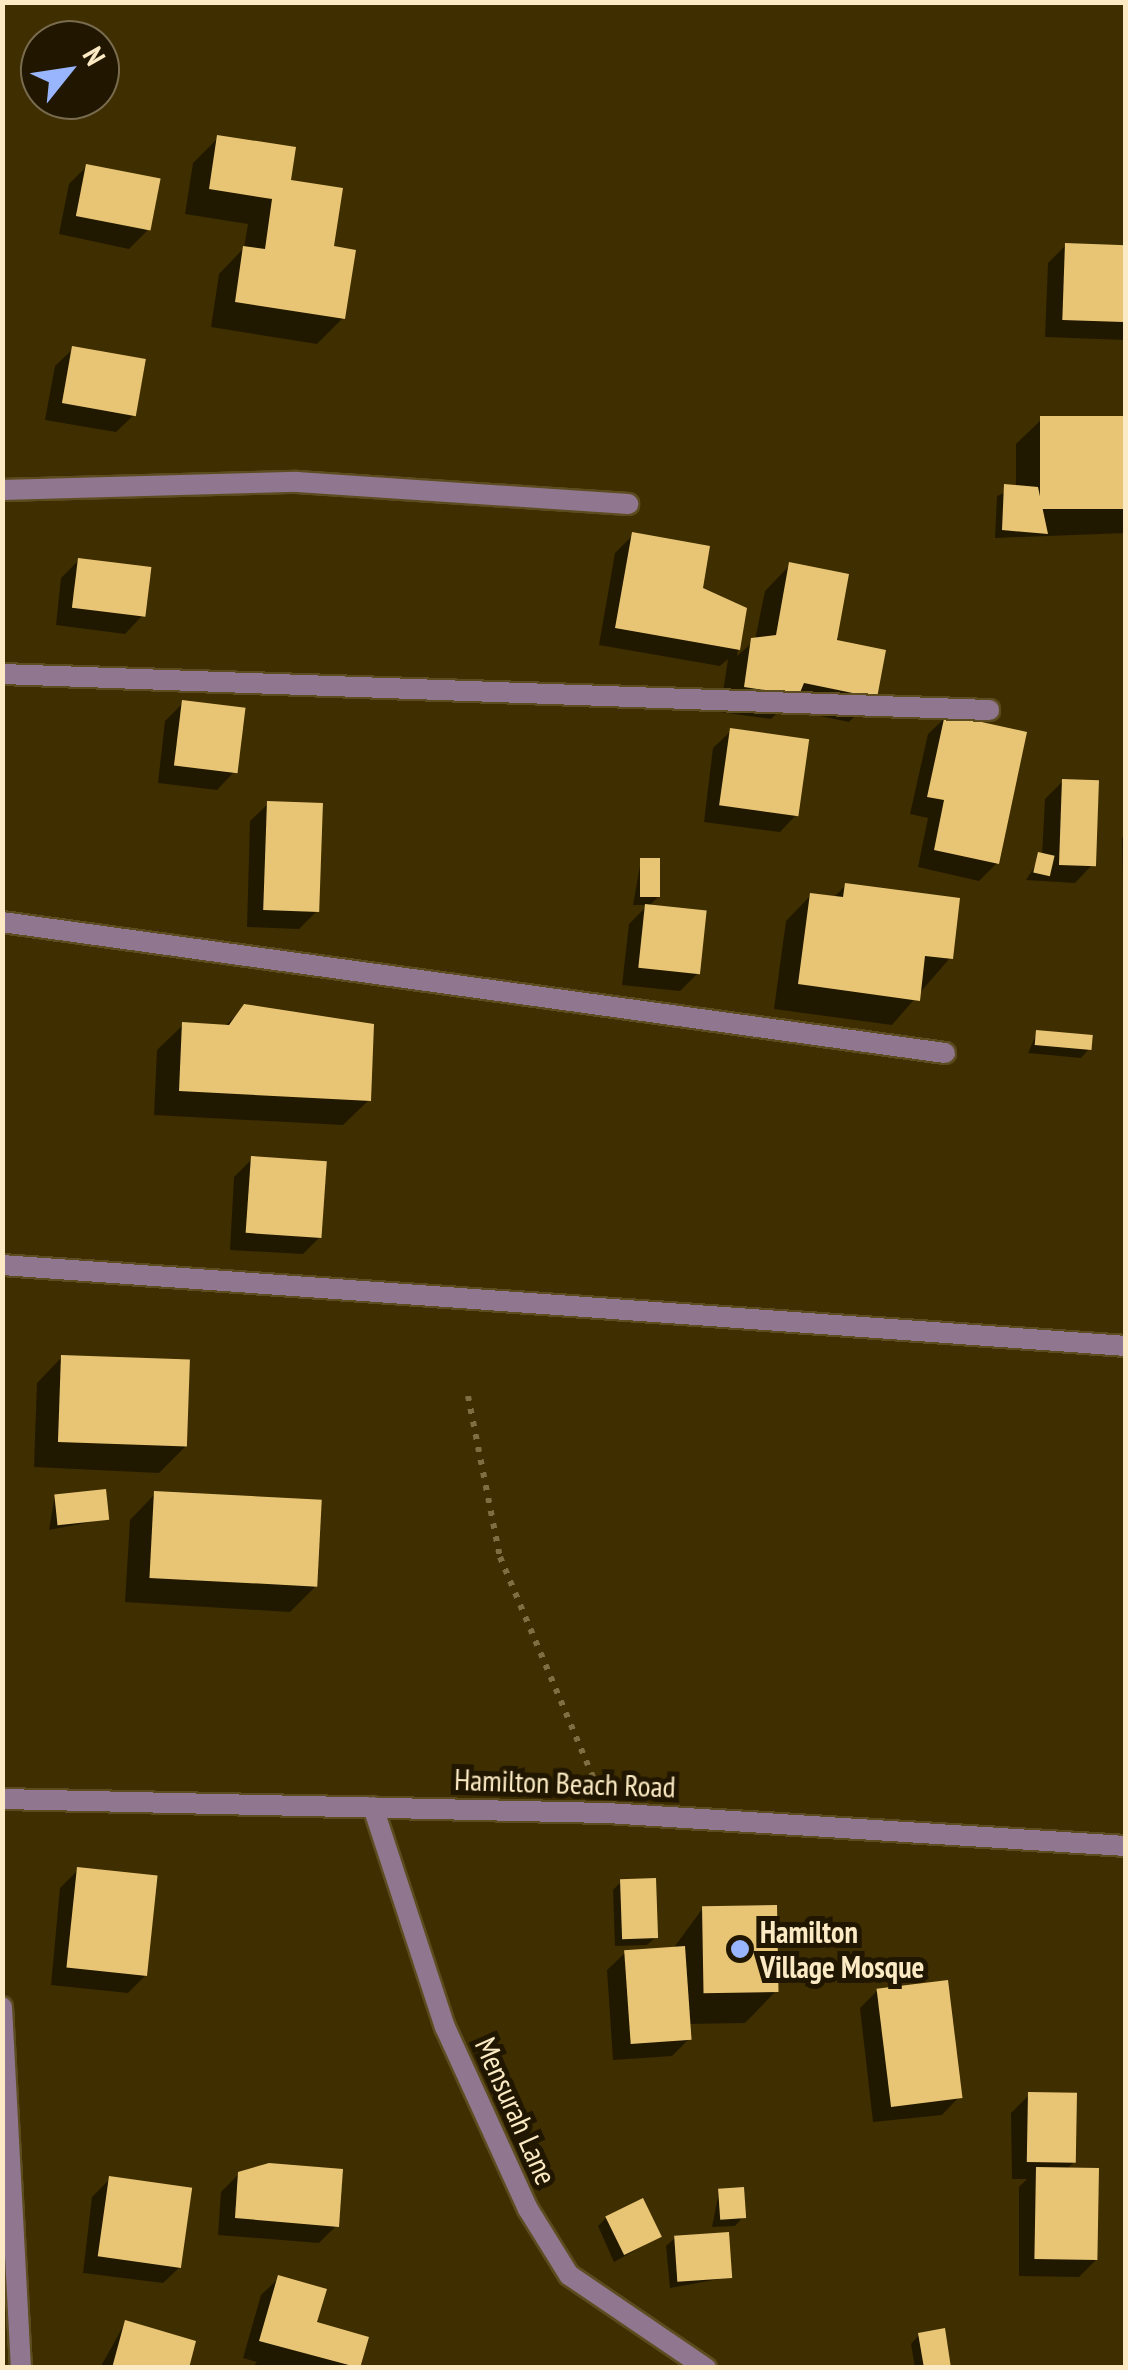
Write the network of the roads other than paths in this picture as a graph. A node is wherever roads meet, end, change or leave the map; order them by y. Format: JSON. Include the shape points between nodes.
{"nodes":[{"id":1,"x":2,"y":490,"type":"edge"},
{"id":2,"x":628,"y":504,"type":"dead end"},
{"id":3,"x":2,"y":674,"type":"edge"},
{"id":4,"x":989,"y":710,"type":"dead end"},
{"id":5,"x":2,"y":922,"type":"edge"},
{"id":6,"x":945,"y":1052,"type":"dead end"},
{"id":7,"x":2,"y":1265,"type":"edge"},
{"id":8,"x":1126,"y":1346,"type":"edge"},
{"id":9,"x":2,"y":1798,"type":"edge"},
{"id":10,"x":373,"y":1808,"type":"junction"},
{"id":11,"x":1126,"y":1846,"type":"edge"},
{"id":12,"x":2,"y":2007,"type":"edge"},
{"id":13,"x":22,"y":2368,"type":"edge"},
{"id":14,"x":706,"y":2368,"type":"edge"}],
"edges":[{"from":1,"to":2,"type":"street","via":[[297,482]]},
{"from":3,"to":4,"type":"street"},
{"from":5,"to":6,"type":"street"},
{"from":7,"to":8,"type":"street"},
{"from":9,"to":10,"type":"street","name":"Hamilton Beach Road"},
{"from":10,"to":11,"type":"street","name":"Hamilton Beach Road","via":[[608,1813]]},
{"from":10,"to":14,"type":"street","name":"Mensurah Lane","via":[[445,2027],[528,2209],[569,2275]]},
{"from":12,"to":13,"type":"street"}]}
